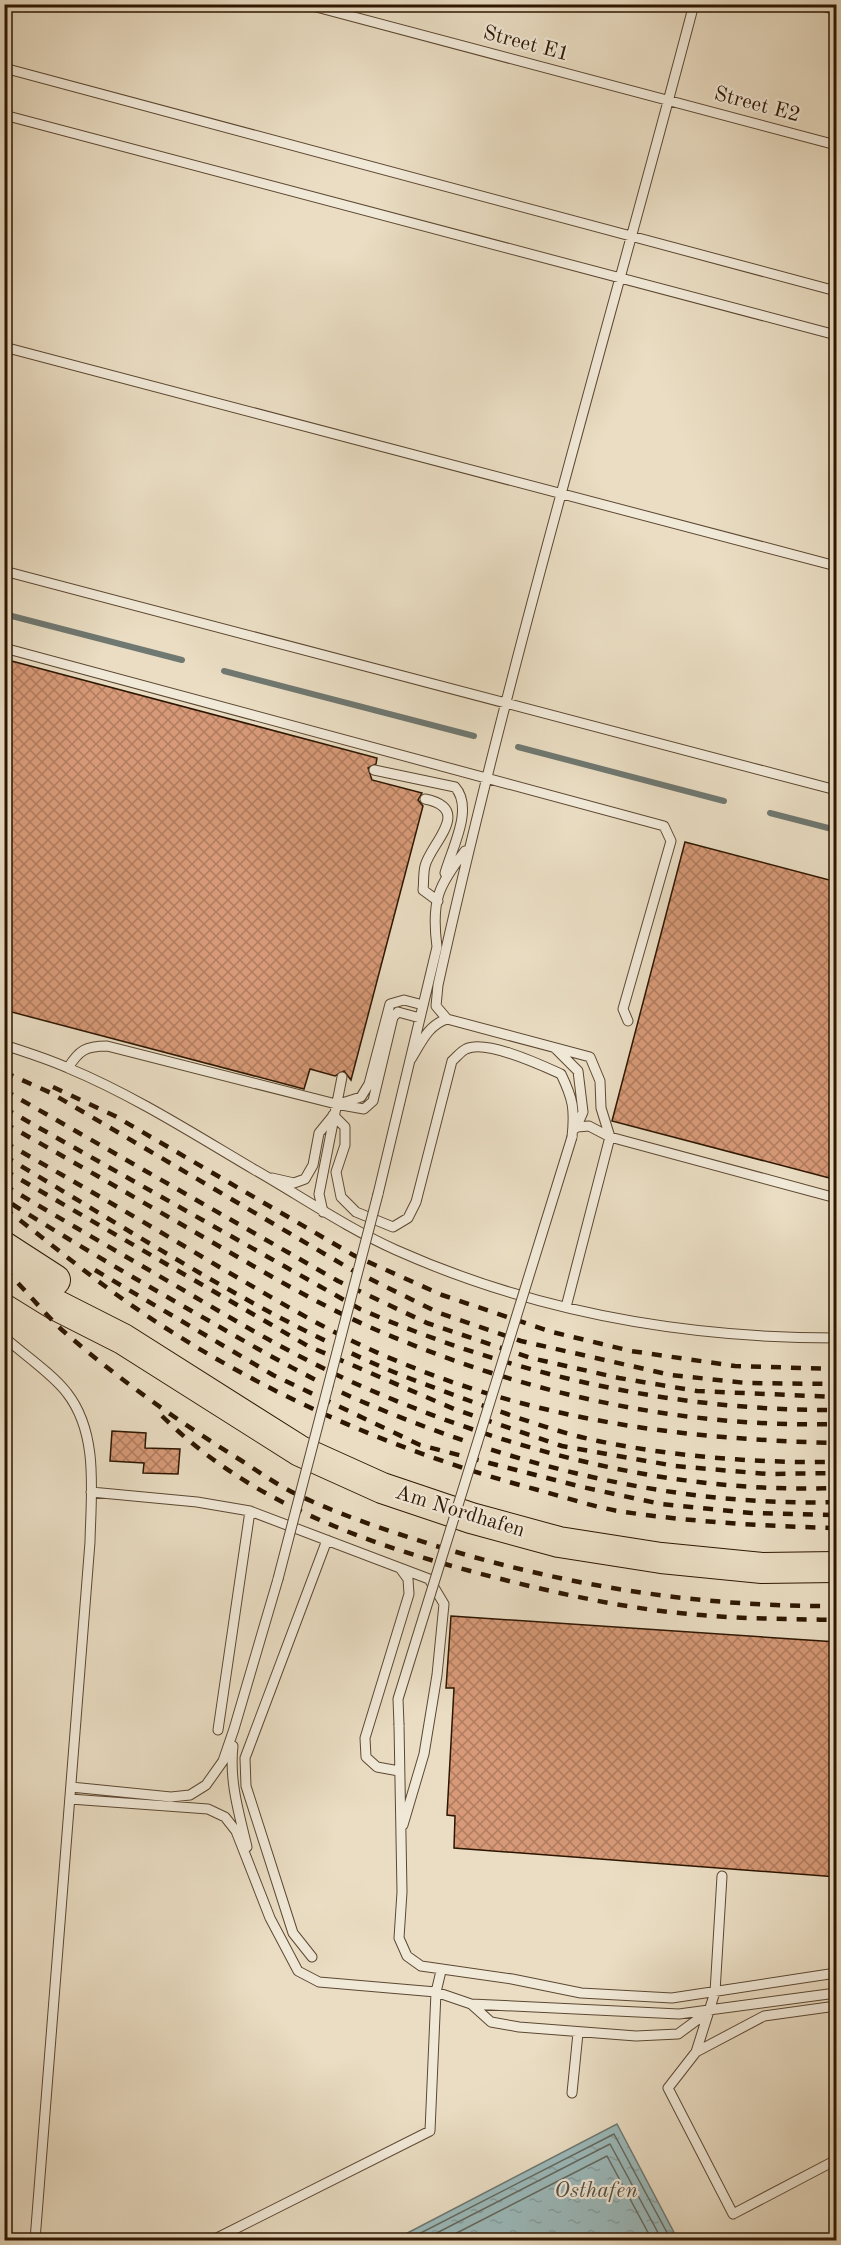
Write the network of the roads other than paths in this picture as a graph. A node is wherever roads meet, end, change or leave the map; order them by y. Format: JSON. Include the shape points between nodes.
{"nodes":[{"id":1,"x":304,"y":4,"type":"edge"},
{"id":2,"x":694,"y":4,"type":"edge"},
{"id":3,"x":815,"y":4,"type":"edge"},
{"id":4,"x":837,"y":10,"type":"edge"},
{"id":5,"x":4,"y":68,"type":"edge"},
{"id":6,"x":669,"y":101,"type":"junction"},
{"id":7,"x":4,"y":115,"type":"edge"},
{"id":8,"x":837,"y":145,"type":"edge"},
{"id":9,"x":631,"y":237,"type":"junction"},
{"id":10,"x":621,"y":276,"type":"junction"},
{"id":11,"x":837,"y":291,"type":"edge"},
{"id":12,"x":837,"y":335,"type":"edge"},
{"id":13,"x":4,"y":347,"type":"edge"},
{"id":14,"x":560,"y":495,"type":"junction"},
{"id":15,"x":837,"y":566,"type":"edge"},
{"id":16,"x":4,"y":571,"type":"edge"},
{"id":17,"x":4,"y":648,"type":"edge"},
{"id":18,"x":507,"y":702,"type":"junction"},
{"id":19,"x":374,"y":770,"type":"dead end"},
{"id":20,"x":486,"y":776,"type":"junction"},
{"id":21,"x":837,"y":790,"type":"edge"},
{"id":22,"x":425,"y":799,"type":"dead end"},
{"id":23,"x":468,"y":846,"type":"junction"},
{"id":24,"x":442,"y":881,"type":"junction"},
{"id":25,"x":438,"y":900,"type":"junction"},
{"id":26,"x":423,"y":1005,"type":"junction"},
{"id":27,"x":420,"y":1018,"type":"junction"},
{"id":28,"x":447,"y":1019,"type":"junction"},
{"id":29,"x":628,"y":1021,"type":"dead end"},
{"id":30,"x":4,"y":1045,"type":"edge"},
{"id":31,"x":554,"y":1047,"type":"junction"},
{"id":32,"x":411,"y":1059,"type":"junction"},
{"id":33,"x":68,"y":1068,"type":"junction"},
{"id":34,"x":342,"y":1077,"type":"dead end"},
{"id":35,"x":336,"y":1104,"type":"junction"},
{"id":36,"x":333,"y":1115,"type":"junction"},
{"id":37,"x":577,"y":1126,"type":"junction"},
{"id":38,"x":572,"y":1137,"type":"junction"},
{"id":39,"x":610,"y":1137,"type":"junction"},
{"id":40,"x":265,"y":1176,"type":"junction"},
{"id":41,"x":837,"y":1198,"type":"edge"},
{"id":42,"x":323,"y":1212,"type":"junction"},
{"id":43,"x":4,"y":1247,"type":"edge"},
{"id":44,"x":4,"y":1273,"type":"edge"},
{"id":45,"x":566,"y":1307,"type":"junction"},
{"id":46,"x":4,"y":1337,"type":"edge"},
{"id":47,"x":837,"y":1338,"type":"edge"},
{"id":48,"x":123,"y":1339,"type":"junction"},
{"id":49,"x":91,"y":1492,"type":"junction"},
{"id":50,"x":250,"y":1511,"type":"junction"},
{"id":51,"x":327,"y":1540,"type":"junction"},
{"id":52,"x":837,"y":1567,"type":"edge"},
{"id":53,"x":400,"y":1568,"type":"junction"},
{"id":54,"x":218,"y":1730,"type":"dead end"},
{"id":55,"x":234,"y":1730,"type":"junction"},
{"id":56,"x":399,"y":1771,"type":"junction"},
{"id":57,"x":71,"y":1787,"type":"junction"},
{"id":58,"x":70,"y":1799,"type":"junction"},
{"id":59,"x":400,"y":1832,"type":"junction"},
{"id":60,"x":253,"y":1873,"type":"junction"},
{"id":61,"x":722,"y":1876,"type":"dead end"},
{"id":62,"x":312,"y":1957,"type":"dead end"},
{"id":63,"x":441,"y":1971,"type":"junction"},
{"id":64,"x":837,"y":1973,"type":"edge"},
{"id":65,"x":436,"y":1992,"type":"junction"},
{"id":66,"x":715,"y":1992,"type":"junction"},
{"id":67,"x":837,"y":1993,"type":"edge"},
{"id":68,"x":471,"y":2004,"type":"junction"},
{"id":69,"x":837,"y":2006,"type":"edge"},
{"id":70,"x":708,"y":2011,"type":"junction"},
{"id":71,"x":578,"y":2032,"type":"junction"},
{"id":72,"x":696,"y":2052,"type":"junction"},
{"id":73,"x":572,"y":2094,"type":"dead end"},
{"id":74,"x":837,"y":2160,"type":"edge"},
{"id":75,"x":34,"y":2241,"type":"edge"},
{"id":76,"x":213,"y":2241,"type":"edge"}],
"edges":[{"from":1,"to":6,"type":"lane","name":"Street E1"},
{"from":2,"to":6,"type":"lane"},
{"from":3,"to":4,"type":"lane"},
{"from":5,"to":9,"type":"lane"},
{"from":6,"to":8,"type":"lane","name":"Street E2"},
{"from":6,"to":9,"type":"lane"},
{"from":7,"to":10,"type":"lane"},
{"from":9,"to":10,"type":"lane"},
{"from":9,"to":11,"type":"lane"},
{"from":10,"to":12,"type":"lane"},
{"from":10,"to":14,"type":"lane"},
{"from":13,"to":14,"type":"lane"},
{"from":14,"to":15,"type":"lane"},
{"from":14,"to":18,"type":"lane"},
{"from":16,"to":18,"type":"lane"},
{"from":17,"to":20,"type":"lane"},
{"from":18,"to":20,"type":"lane"},
{"from":18,"to":21,"type":"lane"},
{"from":19,"to":24,"type":"lane","via":[[455,787],[463,795],[464,810]]},
{"from":20,"to":23,"type":"lane"},
{"from":20,"to":29,"type":"lane","via":[[664,826],[671,841],[623,1009]]},
{"from":22,"to":25,"type":"lane","via":[[438,802],[447,813],[447,830],[425,866],[423,890]]},
{"from":23,"to":24,"type":"lane"},
{"from":23,"to":28,"type":"lane","via":[[438,985],[436,1006]]},
{"from":24,"to":25,"type":"lane"},
{"from":25,"to":26,"type":"lane","via":[[433,918],[437,947]]},
{"from":26,"to":27,"type":"lane"},
{"from":26,"to":35,"type":"lane","via":[[404,1000],[390,1004],[369,1084],[361,1097]]},
{"from":27,"to":32,"type":"lane"},
{"from":27,"to":35,"type":"lane","via":[[399,1012],[393,1017],[373,1101],[364,1108]]},
{"from":28,"to":31,"type":"lane"},
{"from":28,"to":32,"type":"lane","via":[[437,1022],[425,1035]]},
{"from":30,"to":33,"type":"lane"},
{"from":31,"to":37,"type":"lane","via":[[578,1071],[583,1112]]},
{"from":31,"to":39,"type":"lane","via":[[590,1057],[600,1081],[601,1108]]},
{"from":32,"to":55,"type":"lane","bridge":true,"via":[[278,1579]]},
{"from":33,"to":35,"type":"lane","via":[[76,1054],[88,1046],[107,1046]]},
{"from":33,"to":40,"type":"lane","via":[[183,1127]]},
{"from":34,"to":35,"type":"lane"},
{"from":35,"to":36,"type":"lane"},
{"from":36,"to":38,"type":"lane","via":[[345,1128],[345,1144],[336,1172],[341,1197],[356,1212],[393,1227],[408,1218],[416,1202],[452,1061],[466,1048],[483,1047],[528,1059],[561,1074],[572,1098]]},
{"from":36,"to":40,"type":"lane","via":[[319,1134],[313,1165],[305,1179],[294,1183]]},
{"from":36,"to":42,"type":"lane","via":[[319,1194]]},
{"from":37,"to":38,"type":"lane"},
{"from":37,"to":39,"type":"lane","via":[[589,1126]]},
{"from":38,"to":56,"type":"lane","bridge":true,"via":[[398,1699]]},
{"from":39,"to":41,"type":"lane"},
{"from":39,"to":45,"type":"lane"},
{"from":40,"to":42,"type":"lane"},
{"from":42,"to":45,"type":"lane","via":[[396,1250],[494,1289]]},
{"from":43,"to":48,"type":"main road","name":"Am Nordhafen","via":[[67,1287]]},
{"from":44,"to":48,"type":"main road","name":"Am Nordhafen"},
{"from":45,"to":47,"type":"lane","via":[[697,1332]]},
{"from":46,"to":49,"type":"lane","via":[[67,1392],[85,1423]]},
{"from":48,"to":52,"type":"main road","name":"Am Nordhafen","via":[[300,1451],[382,1488],[471,1518],[559,1542],[661,1558],[762,1568]]},
{"from":49,"to":50,"type":"lane"},
{"from":49,"to":57,"type":"lane"},
{"from":50,"to":51,"type":"lane"},
{"from":50,"to":54,"type":"lane"},
{"from":51,"to":53,"type":"lane"},
{"from":51,"to":62,"type":"lane","via":[[245,1758],[246,1786],[293,1934]]},
{"from":53,"to":56,"type":"lane","via":[[408,1579],[409,1594],[365,1738],[366,1757],[377,1767]]},
{"from":53,"to":59,"type":"lane","via":[[429,1579],[444,1604],[424,1754]]},
{"from":55,"to":57,"type":"lane","via":[[223,1761],[207,1785],[190,1795],[171,1797]]},
{"from":55,"to":60,"type":"lane","via":[[231,1777]]},
{"from":56,"to":59,"type":"lane"},
{"from":57,"to":58,"type":"lane"},
{"from":58,"to":60,"type":"lane","via":[[208,1809],[225,1817],[236,1831]]},
{"from":58,"to":75,"type":"lane"},
{"from":59,"to":63,"type":"lane","via":[[399,1938],[407,1956],[421,1966]]},
{"from":60,"to":65,"type":"lane","via":[[270,1918],[298,1971],[319,1982]]},
{"from":61,"to":66,"type":"lane"},
{"from":63,"to":65,"type":"lane"},
{"from":63,"to":66,"type":"lane","via":[[512,1979],[581,1993],[672,1998]]},
{"from":64,"to":66,"type":"lane"},
{"from":65,"to":68,"type":"lane"},
{"from":65,"to":76,"type":"lane","via":[[430,2131]]},
{"from":66,"to":70,"type":"lane"},
{"from":67,"to":70,"type":"lane"},
{"from":68,"to":70,"type":"lane","via":[[679,2014]]},
{"from":68,"to":71,"type":"lane","via":[[490,2022]]},
{"from":69,"to":72,"type":"lane","via":[[764,2016]]},
{"from":70,"to":71,"type":"lane","via":[[678,2034]]},
{"from":70,"to":72,"type":"lane"},
{"from":71,"to":73,"type":"lane"},
{"from":72,"to":74,"type":"lane","via":[[668,2088],[732,2214]]}]}
